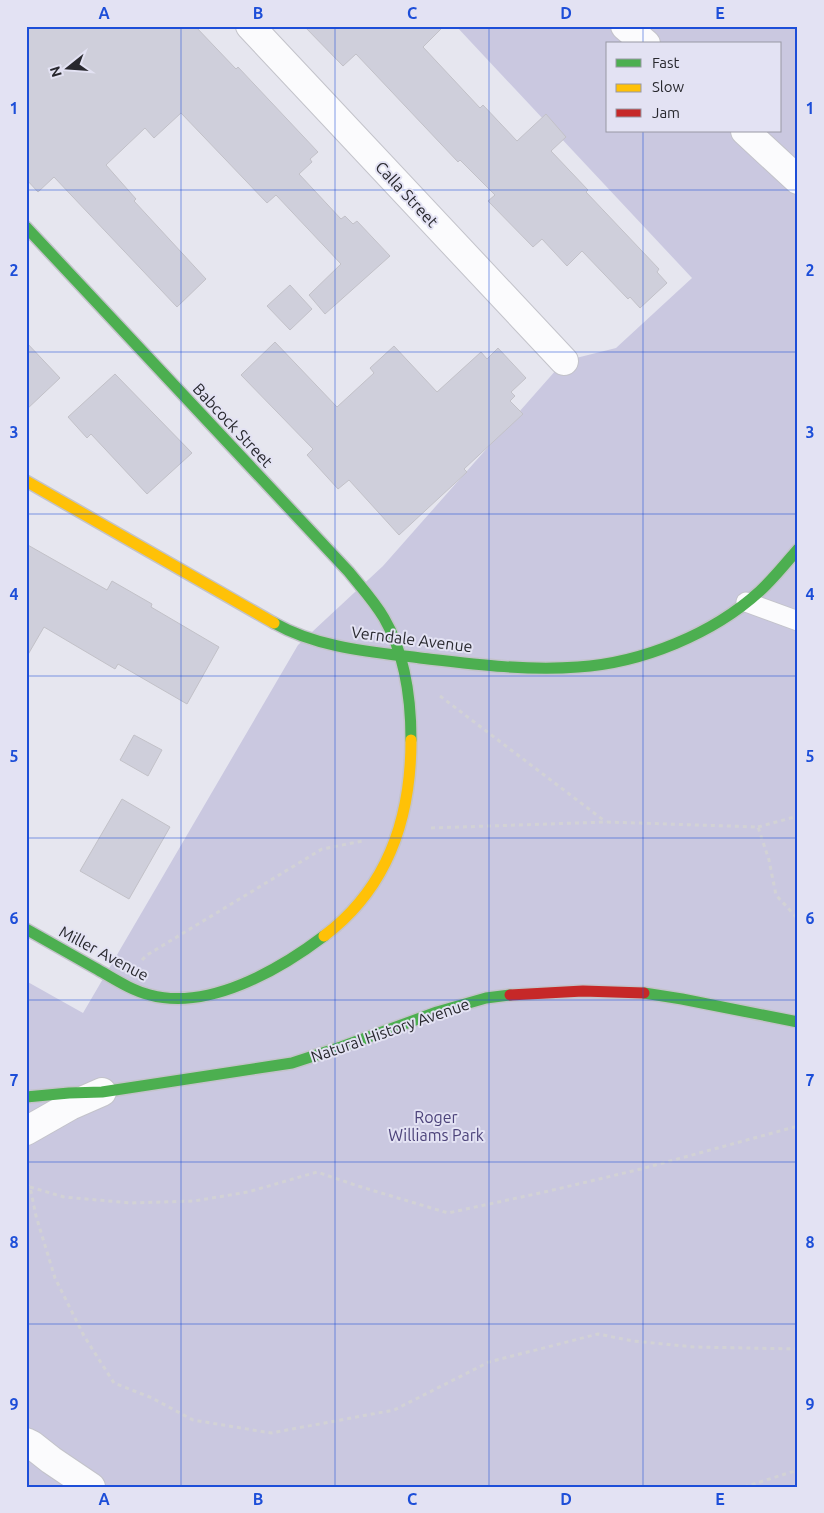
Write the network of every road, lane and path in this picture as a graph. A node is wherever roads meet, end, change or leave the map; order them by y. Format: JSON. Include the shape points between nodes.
{"nodes":[{"id":1,"x":250,"y":26,"type":"edge"},
{"id":2,"x":625,"y":26,"type":"edge"},
{"id":3,"x":644,"y":42,"type":"edge"},
{"id":4,"x":746,"y":132,"type":"edge"},
{"id":5,"x":798,"y":180,"type":"edge"},
{"id":6,"x":26,"y":227,"type":"edge"},
{"id":7,"x":564,"y":361,"type":"dead end"},
{"id":8,"x":26,"y":481,"type":"edge"},
{"id":9,"x":798,"y":549,"type":"edge"},
{"id":10,"x":746,"y":602,"type":"junction"},
{"id":11,"x":798,"y":621,"type":"edge"},
{"id":12,"x":400,"y":656,"type":"junction"},
{"id":13,"x":408,"y":689,"type":"junction"},
{"id":14,"x":798,"y":816,"type":"edge"},
{"id":15,"x":606,"y":822,"type":"junction"},
{"id":16,"x":758,"y":826,"type":"junction"},
{"id":17,"x":398,"y":835,"type":"junction"},
{"id":18,"x":798,"y":919,"type":"edge"},
{"id":19,"x":26,"y":929,"type":"edge"},
{"id":20,"x":121,"y":983,"type":"junction"},
{"id":21,"x":798,"y":1022,"type":"edge"},
{"id":22,"x":102,"y":1092,"type":"junction"},
{"id":23,"x":26,"y":1097,"type":"edge"},
{"id":24,"x":798,"y":1126,"type":"edge"},
{"id":25,"x":26,"y":1131,"type":"edge"},
{"id":26,"x":26,"y":1184,"type":"edge"},
{"id":27,"x":30,"y":1188,"type":"junction"},
{"id":28,"x":798,"y":1349,"type":"edge"},
{"id":29,"x":31,"y":1444,"type":"edge"},
{"id":30,"x":798,"y":1470,"type":"edge"},
{"id":31,"x":91,"y":1487,"type":"edge"},
{"id":32,"x":744,"y":1487,"type":"edge"}],
"edges":[{"from":1,"to":7,"type":"street","name":"Calla Street"},
{"from":2,"to":3,"type":"street"},
{"from":4,"to":5,"type":"street"},
{"from":6,"to":12,"type":"street","name":"Babcock Street","via":[[349,572],[378,609]]},
{"from":8,"to":12,"type":"street","name":"Verndale Avenue","via":[[283,628],[319,642]]},
{"from":9,"to":10,"type":"street","name":"Verndale Avenue"},
{"from":10,"to":11,"type":"lane"},
{"from":10,"to":12,"type":"street","name":"Verndale Avenue","via":[[684,639],[652,652],[605,664],[542,668]]},
{"from":12,"to":13,"type":"street","name":"Miller Avenue"},
{"from":13,"to":15,"type":"path","via":[[437,693]]},
{"from":13,"to":17,"type":"street","name":"Miller Avenue","via":[[411,754],[405,810]]},
{"from":14,"to":16,"type":"path"},
{"from":15,"to":16,"type":"path"},
{"from":15,"to":17,"type":"path","via":[[434,828]]},
{"from":16,"to":18,"type":"path","via":[[776,895]]},
{"from":17,"to":20,"type":"path","via":[[322,850],[147,955]]},
{"from":17,"to":20,"type":"street","name":"Miller Avenue","via":[[381,872],[360,902],[341,922],[272,972],[223,991],[176,998],[156,997]]},
{"from":19,"to":20,"type":"street","name":"Miller Avenue"},
{"from":21,"to":22,"type":"street","name":"Natural History Avenue","via":[[650,994],[590,991],[516,994],[456,1006],[292,1063]]},
{"from":22,"to":23,"type":"street","name":"Natural History Avenue"},
{"from":22,"to":25,"type":"street","name":"Natural History Avenue"},
{"from":24,"to":27,"type":"path","via":[[641,1169],[448,1213],[317,1172],[248,1192],[194,1201],[131,1203],[64,1197]]},
{"from":26,"to":27,"type":"path"},
{"from":27,"to":28,"type":"path","via":[[55,1278],[84,1336],[114,1383],[152,1398],[193,1420],[271,1433],[394,1410],[489,1362],[598,1334],[694,1347]]},
{"from":29,"to":31,"type":"street"},
{"from":30,"to":32,"type":"path"}]}
